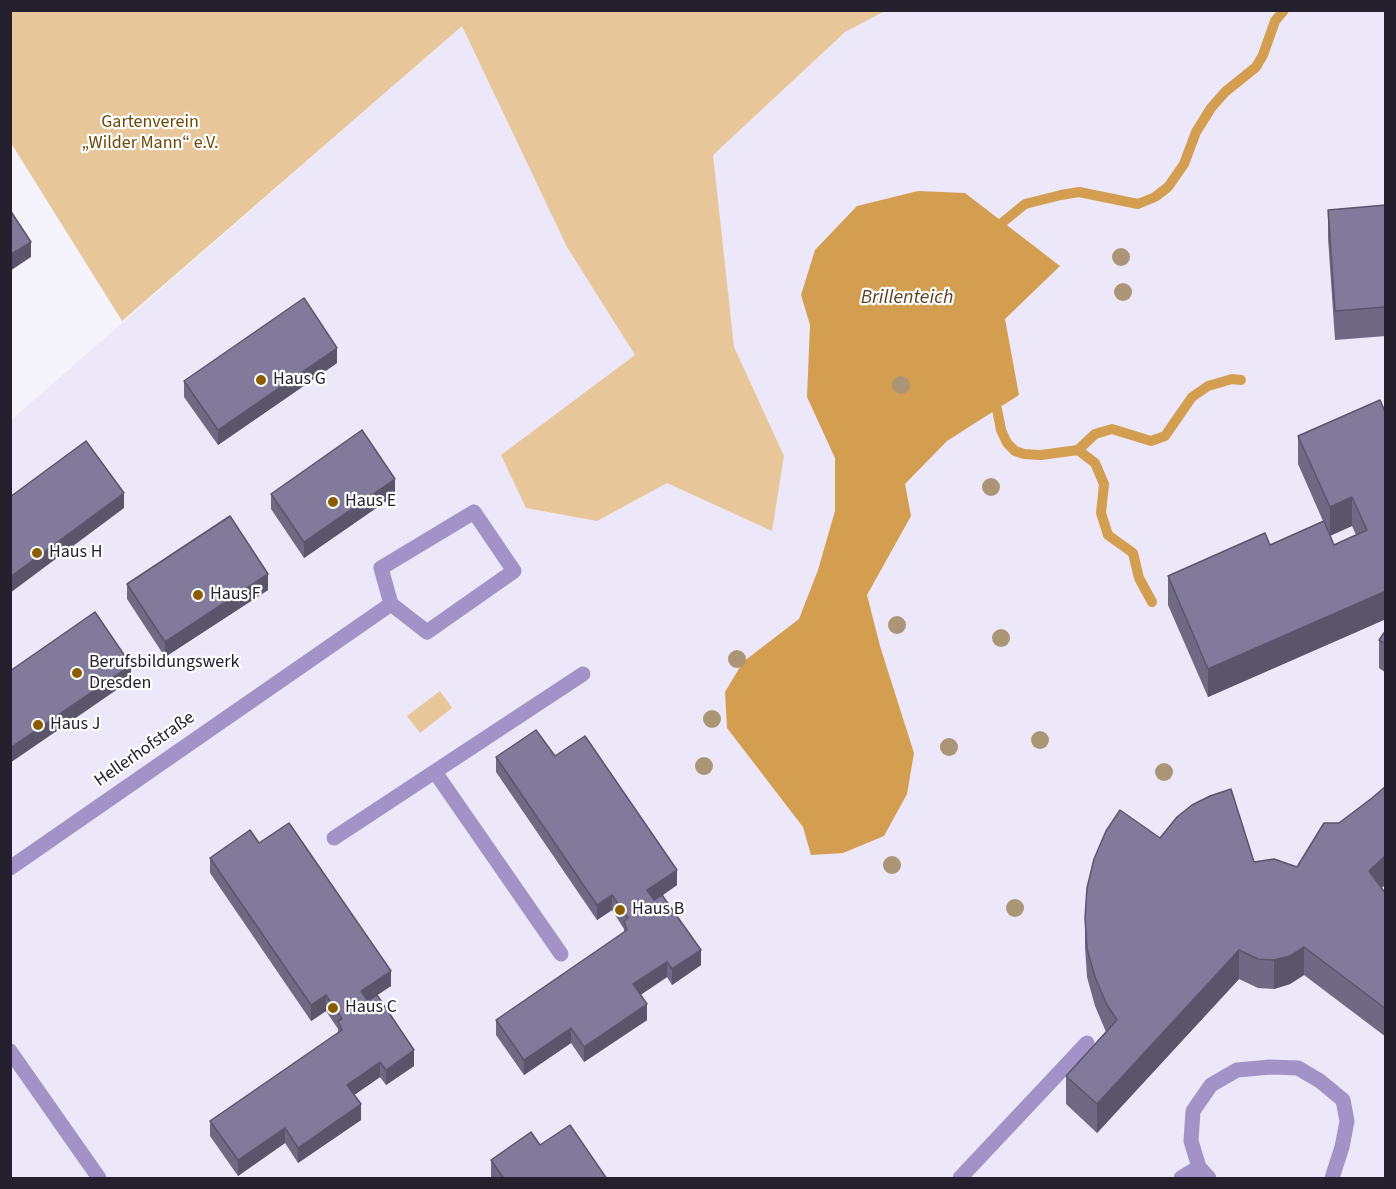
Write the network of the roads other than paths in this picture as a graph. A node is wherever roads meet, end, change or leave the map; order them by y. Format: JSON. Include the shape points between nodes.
{"nodes":[{"id":1,"x":391,"y":604,"type":"junction"},
{"id":2,"x":583,"y":674,"type":"dead end"},
{"id":3,"x":435,"y":772,"type":"junction"},
{"id":4,"x":334,"y":838,"type":"dead end"},
{"id":5,"x":10,"y":868,"type":"edge"},
{"id":6,"x":561,"y":954,"type":"dead end"},
{"id":7,"x":1087,"y":1043,"type":"dead end"},
{"id":8,"x":10,"y":1051,"type":"edge"},
{"id":9,"x":1204,"y":1173,"type":"edge"},
{"id":10,"x":99,"y":1179,"type":"edge"},
{"id":11,"x":960,"y":1179,"type":"edge"},
{"id":12,"x":1181,"y":1179,"type":"edge"},
{"id":13,"x":1332,"y":1179,"type":"edge"}],
"edges":[{"from":1,"to":1,"type":"street","via":[[427,632],[514,571],[474,512],[381,568]]},
{"from":1,"to":5,"type":"street","name":"Hellerhofstraße"},
{"from":2,"to":3,"type":"street"},
{"from":3,"to":4,"type":"street"},
{"from":3,"to":6,"type":"street"},
{"from":7,"to":11,"type":"street"},
{"from":8,"to":10,"type":"street"},
{"from":9,"to":12,"type":"street"},
{"from":9,"to":13,"type":"street","via":[[1191,1141],[1193,1111],[1211,1085],[1237,1070],[1298,1068],[1343,1100],[1347,1121]]}]}
